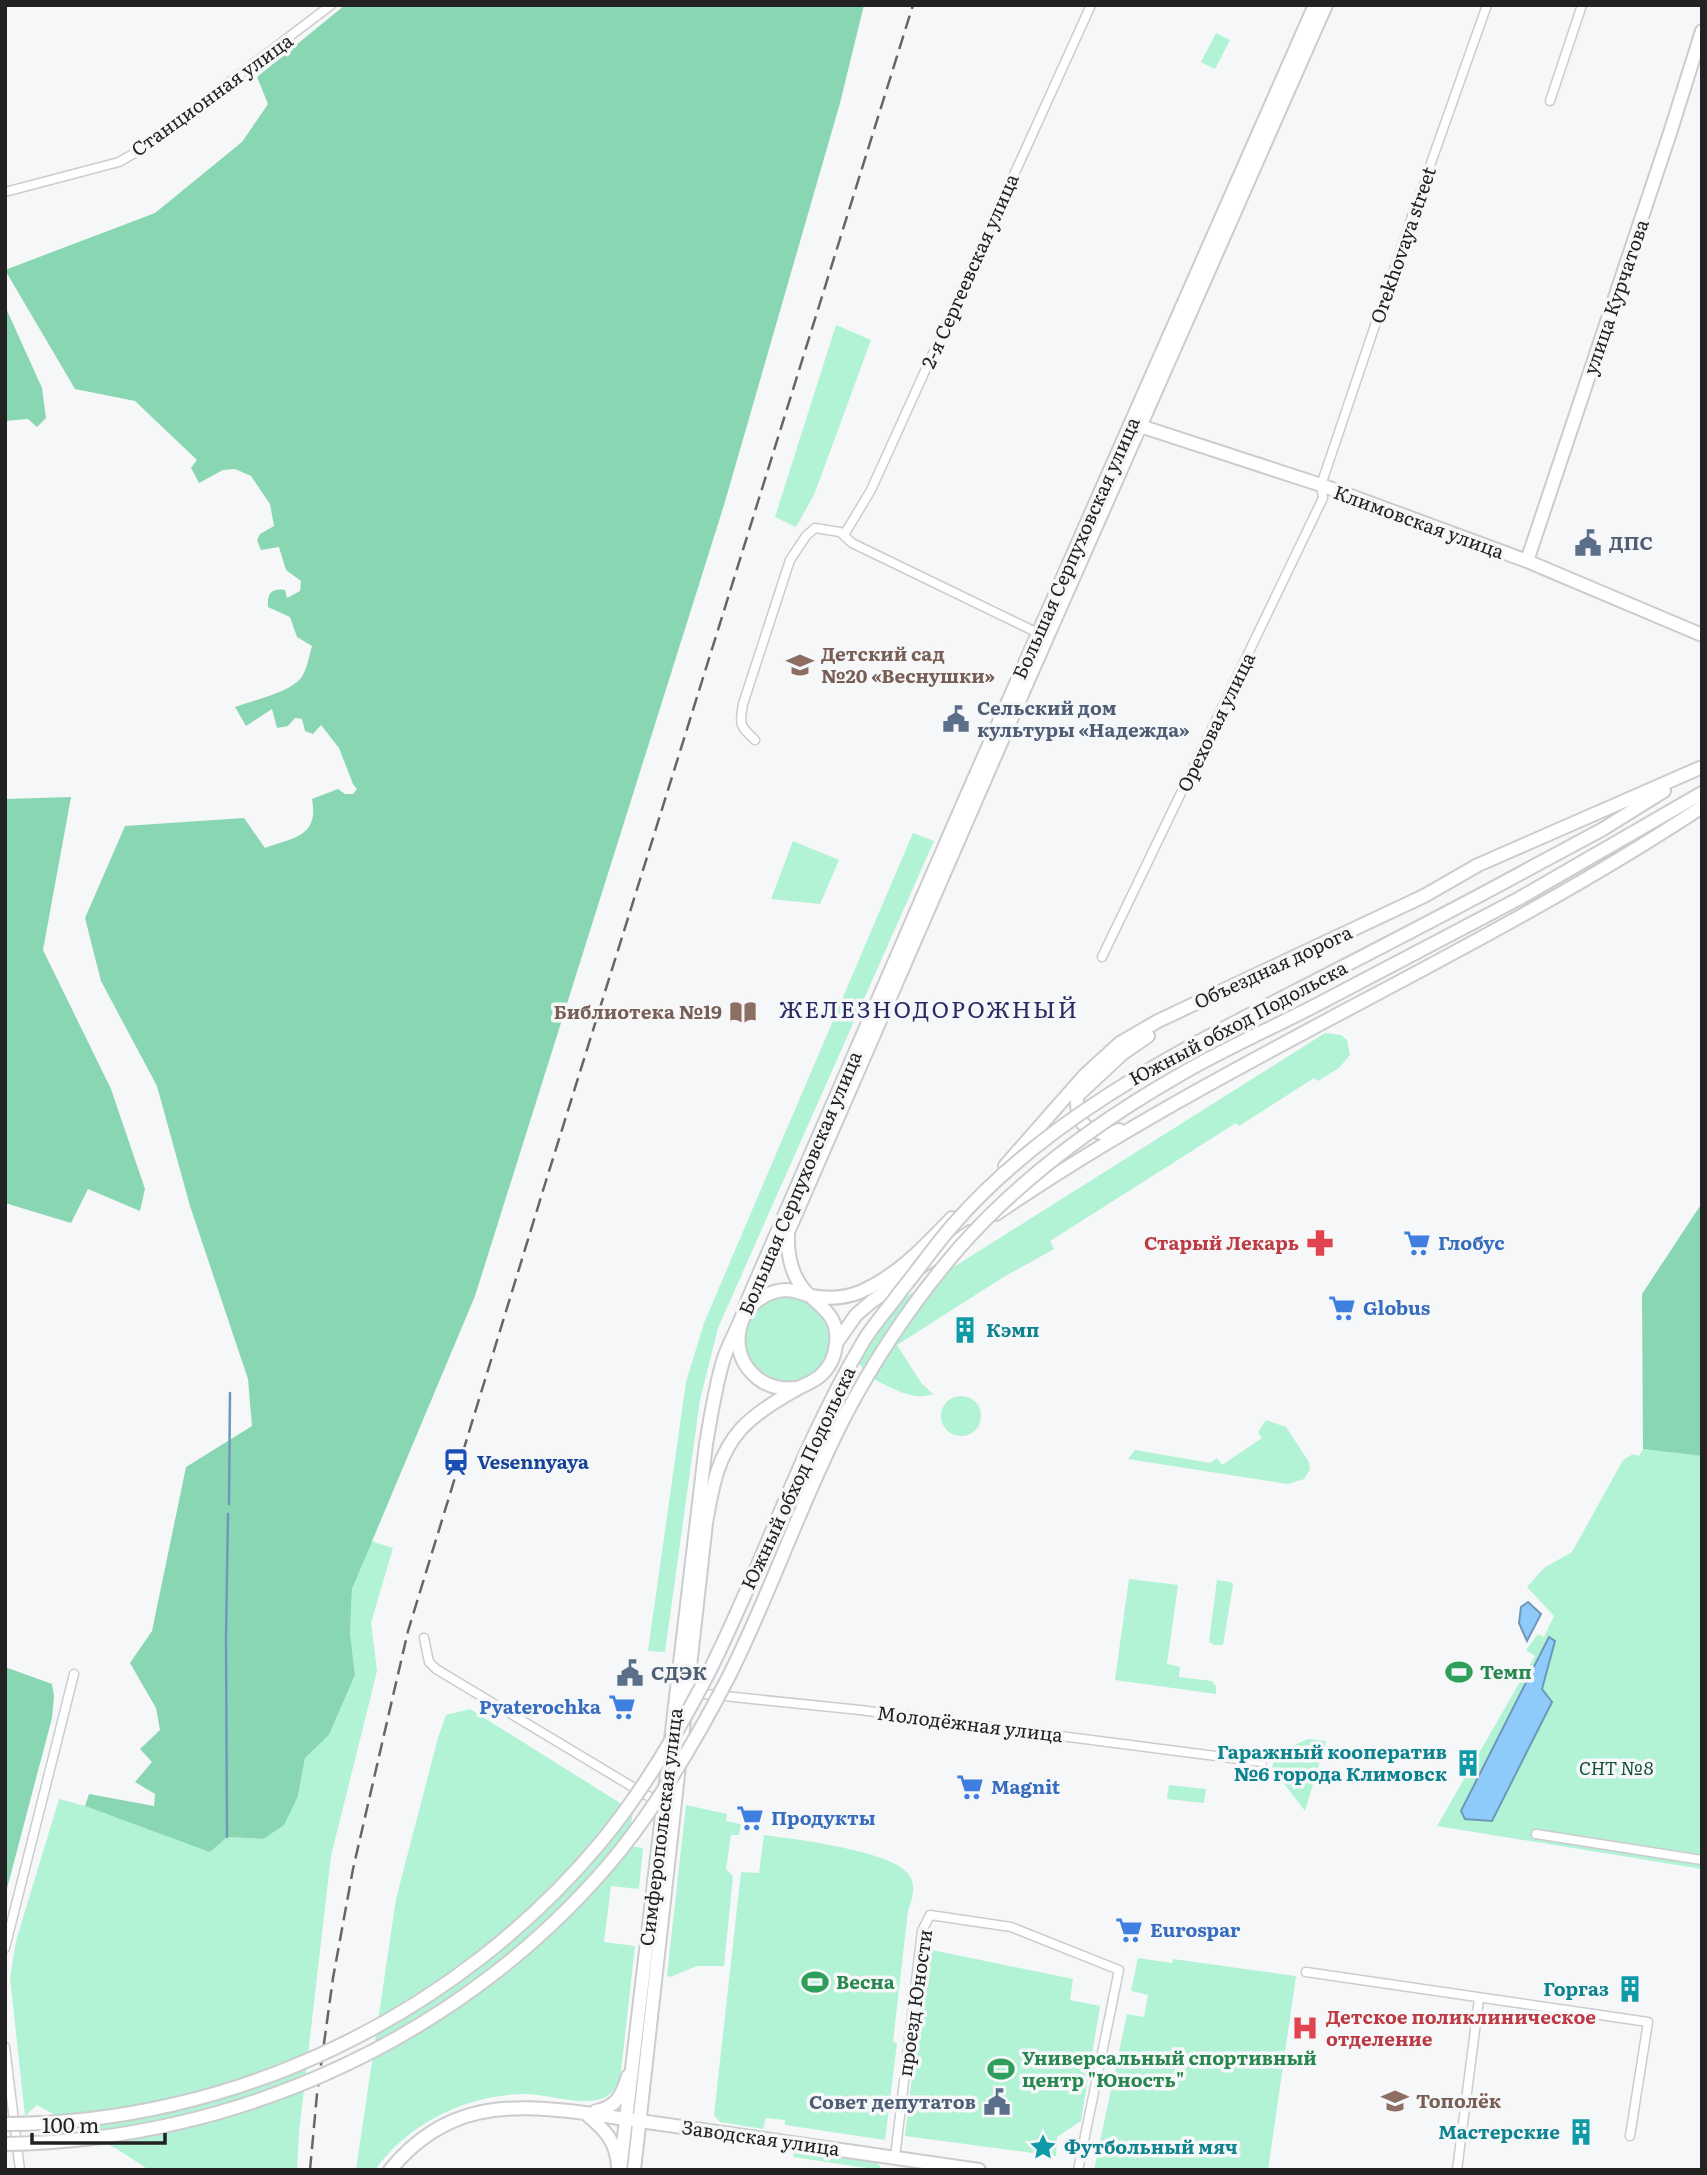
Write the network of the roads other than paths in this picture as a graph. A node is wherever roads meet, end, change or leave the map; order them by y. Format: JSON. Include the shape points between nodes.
{"nodes":[{"id":1,"x":331,"y":5,"type":"edge"},
{"id":2,"x":1091,"y":5,"type":"edge"},
{"id":3,"x":1315,"y":5,"type":"edge"},
{"id":4,"x":1326,"y":5,"type":"edge"},
{"id":5,"x":1487,"y":5,"type":"edge"},
{"id":6,"x":1582,"y":5,"type":"edge"},
{"id":7,"x":1702,"y":31,"type":"edge"},
{"id":8,"x":1550,"y":101,"type":"dead end"},
{"id":9,"x":5,"y":192,"type":"edge"},
{"id":10,"x":1135,"y":425,"type":"junction"},
{"id":11,"x":1321,"y":485,"type":"junction"},
{"id":12,"x":844,"y":535,"type":"junction"},
{"id":13,"x":1527,"y":561,"type":"junction"},
{"id":14,"x":1043,"y":635,"type":"junction"},
{"id":15,"x":1702,"y":635,"type":"edge"},
{"id":16,"x":755,"y":740,"type":"dead end"},
{"id":17,"x":1701,"y":768,"type":"edge"},
{"id":18,"x":1702,"y":793,"type":"edge"},
{"id":19,"x":1702,"y":807,"type":"edge"},
{"id":20,"x":1102,"y":957,"type":"dead end"},
{"id":21,"x":1198,"y":1001,"type":"junction"},
{"id":22,"x":1170,"y":1106,"type":"junction"},
{"id":23,"x":809,"y":1295,"type":"junction"},
{"id":24,"x":741,"y":1323,"type":"junction"},
{"id":25,"x":836,"y":1343,"type":"junction"},
{"id":26,"x":800,"y":1387,"type":"junction"},
{"id":27,"x":425,"y":1638,"type":"dead end"},
{"id":28,"x":74,"y":1674,"type":"dead end"},
{"id":29,"x":682,"y":1692,"type":"junction"},
{"id":30,"x":1262,"y":1762,"type":"dead end"},
{"id":31,"x":665,"y":1801,"type":"junction"},
{"id":32,"x":1536,"y":1834,"type":"dead end"},
{"id":33,"x":1702,"y":1860,"type":"edge"},
{"id":34,"x":5,"y":1948,"type":"edge"},
{"id":35,"x":1306,"y":1972,"type":"dead end"},
{"id":36,"x":1479,"y":1999,"type":"junction"},
{"id":37,"x":5,"y":2047,"type":"edge"},
{"id":38,"x":634,"y":2053,"type":"junction"},
{"id":39,"x":585,"y":2113,"type":"junction"},
{"id":40,"x":626,"y":2119,"type":"junction"},
{"id":41,"x":640,"y":2121,"type":"junction"},
{"id":42,"x":5,"y":2124,"type":"edge"},
{"id":43,"x":1630,"y":2136,"type":"dead end"},
{"id":44,"x":5,"y":2144,"type":"edge"},
{"id":45,"x":890,"y":2161,"type":"edge"},
{"id":46,"x":20,"y":2170,"type":"edge"},
{"id":47,"x":390,"y":2170,"type":"edge"},
{"id":48,"x":619,"y":2170,"type":"edge"},
{"id":49,"x":634,"y":2170,"type":"edge"},
{"id":50,"x":979,"y":2170,"type":"edge"},
{"id":51,"x":1078,"y":2170,"type":"edge"},
{"id":52,"x":1457,"y":2170,"type":"edge"}],
"edges":[{"from":1,"to":9,"type":"street","name":"Станционная улица","via":[[141,150],[119,162]]},
{"from":2,"to":12,"type":"street","name":"2-я Сергеевская улица","via":[[871,490]]},
{"from":3,"to":10,"type":"main road","name":"Большая Серпуховская улица"},
{"from":4,"to":10,"type":"main road","name":"Большая Серпуховская улица"},
{"from":5,"to":11,"type":"street","name":"Orekhovaya street"},
{"from":6,"to":8,"type":"street"},
{"from":7,"to":13,"type":"main road","name":"улица Курчатова"},
{"from":10,"to":11,"type":"main road","name":"Климовская улица"},
{"from":10,"to":14,"type":"main road","name":"Большая Серпуховская улица"},
{"from":11,"to":13,"type":"main road","name":"Климовская улица"},
{"from":11,"to":20,"type":"street","name":"Ореховая улица","via":[[1323,498]]},
{"from":12,"to":14,"type":"street","via":[[852,543]]},
{"from":12,"to":16,"type":"street","via":[[816,528],[790,560],[741,716],[743,728]]},
{"from":13,"to":15,"type":"main road","name":"Климовская улица"},
{"from":14,"to":23,"type":"main road","name":"Большая Серпуховская улица","via":[[788,1232],[790,1263]]},
{"from":14,"to":24,"type":"main road","name":"Большая Серпуховская улица","via":[[792,1196]]},
{"from":17,"to":21,"type":"main road","name":"Объездная дорога","via":[[1478,865],[1424,896]]},
{"from":17,"to":42,"type":"main road","name":"Южный обход Подольска","bridge":true,"via":[[1536,865],[1168,1057],[1076,1115],[1010,1168],[954,1224],[866,1337],[828,1405],[708,1673],[664,1754],[604,1839],[483,1956],[387,2021],[274,2075],[159,2108],[103,2118]]},
{"from":18,"to":44,"type":"main road","name":"Южный обход Подольска","bridge":true,"via":[[1547,882],[1179,1075],[1109,1118],[996,1209],[919,1299],[869,1373],[844,1418],[730,1675],[682,1762],[612,1860],[547,1928],[495,1972],[400,2037],[335,2071],[223,2113],[94,2138]]},
{"from":19,"to":22,"type":"main road","via":[[1467,947]]},
{"from":21,"to":22,"type":"main road","via":[[1122,1054],[1077,1096],[1079,1120],[1086,1128],[1108,1135]]},
{"from":21,"to":23,"type":"main road","name":"Объездная дорога","via":[[1120,1043],[910,1261],[858,1293],[842,1298]]},
{"from":22,"to":25,"type":"main road","via":[[1036,1187],[904,1277],[856,1315]]},
{"from":23,"to":24,"type":"main road","via":[[786,1290],[764,1296]]},
{"from":23,"to":25,"type":"main road","via":[[833,1320]]},
{"from":24,"to":26,"type":"main road","via":[[739,1349],[751,1373],[773,1387]]},
{"from":24,"to":29,"type":"main road","name":"Симферопольская улица","via":[[723,1363],[706,1444]]},
{"from":25,"to":26,"type":"main road","via":[[821,1376]]},
{"from":26,"to":29,"type":"main road","name":"Симферопольская улица","via":[[755,1415],[740,1431],[713,1480]]},
{"from":27,"to":31,"type":"street","via":[[429,1662],[436,1669],[646,1795]]},
{"from":28,"to":34,"type":"street"},
{"from":29,"to":30,"type":"street","name":"Молодёжная улица"},
{"from":29,"to":31,"type":"main road","name":"Симферопольская улица"},
{"from":29,"to":41,"type":"main road","name":"Симферопольская улица"},
{"from":31,"to":38,"type":"main road","name":"Симферопольская улица"},
{"from":32,"to":33,"type":"street"},
{"from":35,"to":36,"type":"street"},
{"from":36,"to":43,"type":"street","via":[[1648,2022]]},
{"from":36,"to":52,"type":"street"},
{"from":37,"to":46,"type":"street"},
{"from":38,"to":39,"type":"main road","via":[[617,2099],[608,2109]]},
{"from":38,"to":40,"type":"main road","name":"Симферопольская улица"},
{"from":39,"to":40,"type":"main road","name":"Заводская улица"},
{"from":39,"to":47,"type":"main road","name":"Заводская улица","via":[[511,2107],[480,2112],[430,2134]]},
{"from":39,"to":48,"type":"main road","via":[[608,2133],[618,2153]]},
{"from":40,"to":41,"type":"main road","name":"Заводская улица"},
{"from":40,"to":48,"type":"main road","name":"Симферопольская улица"},
{"from":41,"to":45,"type":"main road","name":"Заводская улица"},
{"from":41,"to":49,"type":"main road","name":"Симферопольская улица"},
{"from":45,"to":50,"type":"main road","name":"Заводская улица"},
{"from":45,"to":51,"type":"street","name":"проезд Юности","via":[[922,1931],[930,1915],[1011,1927],[1119,1970]]}]}
